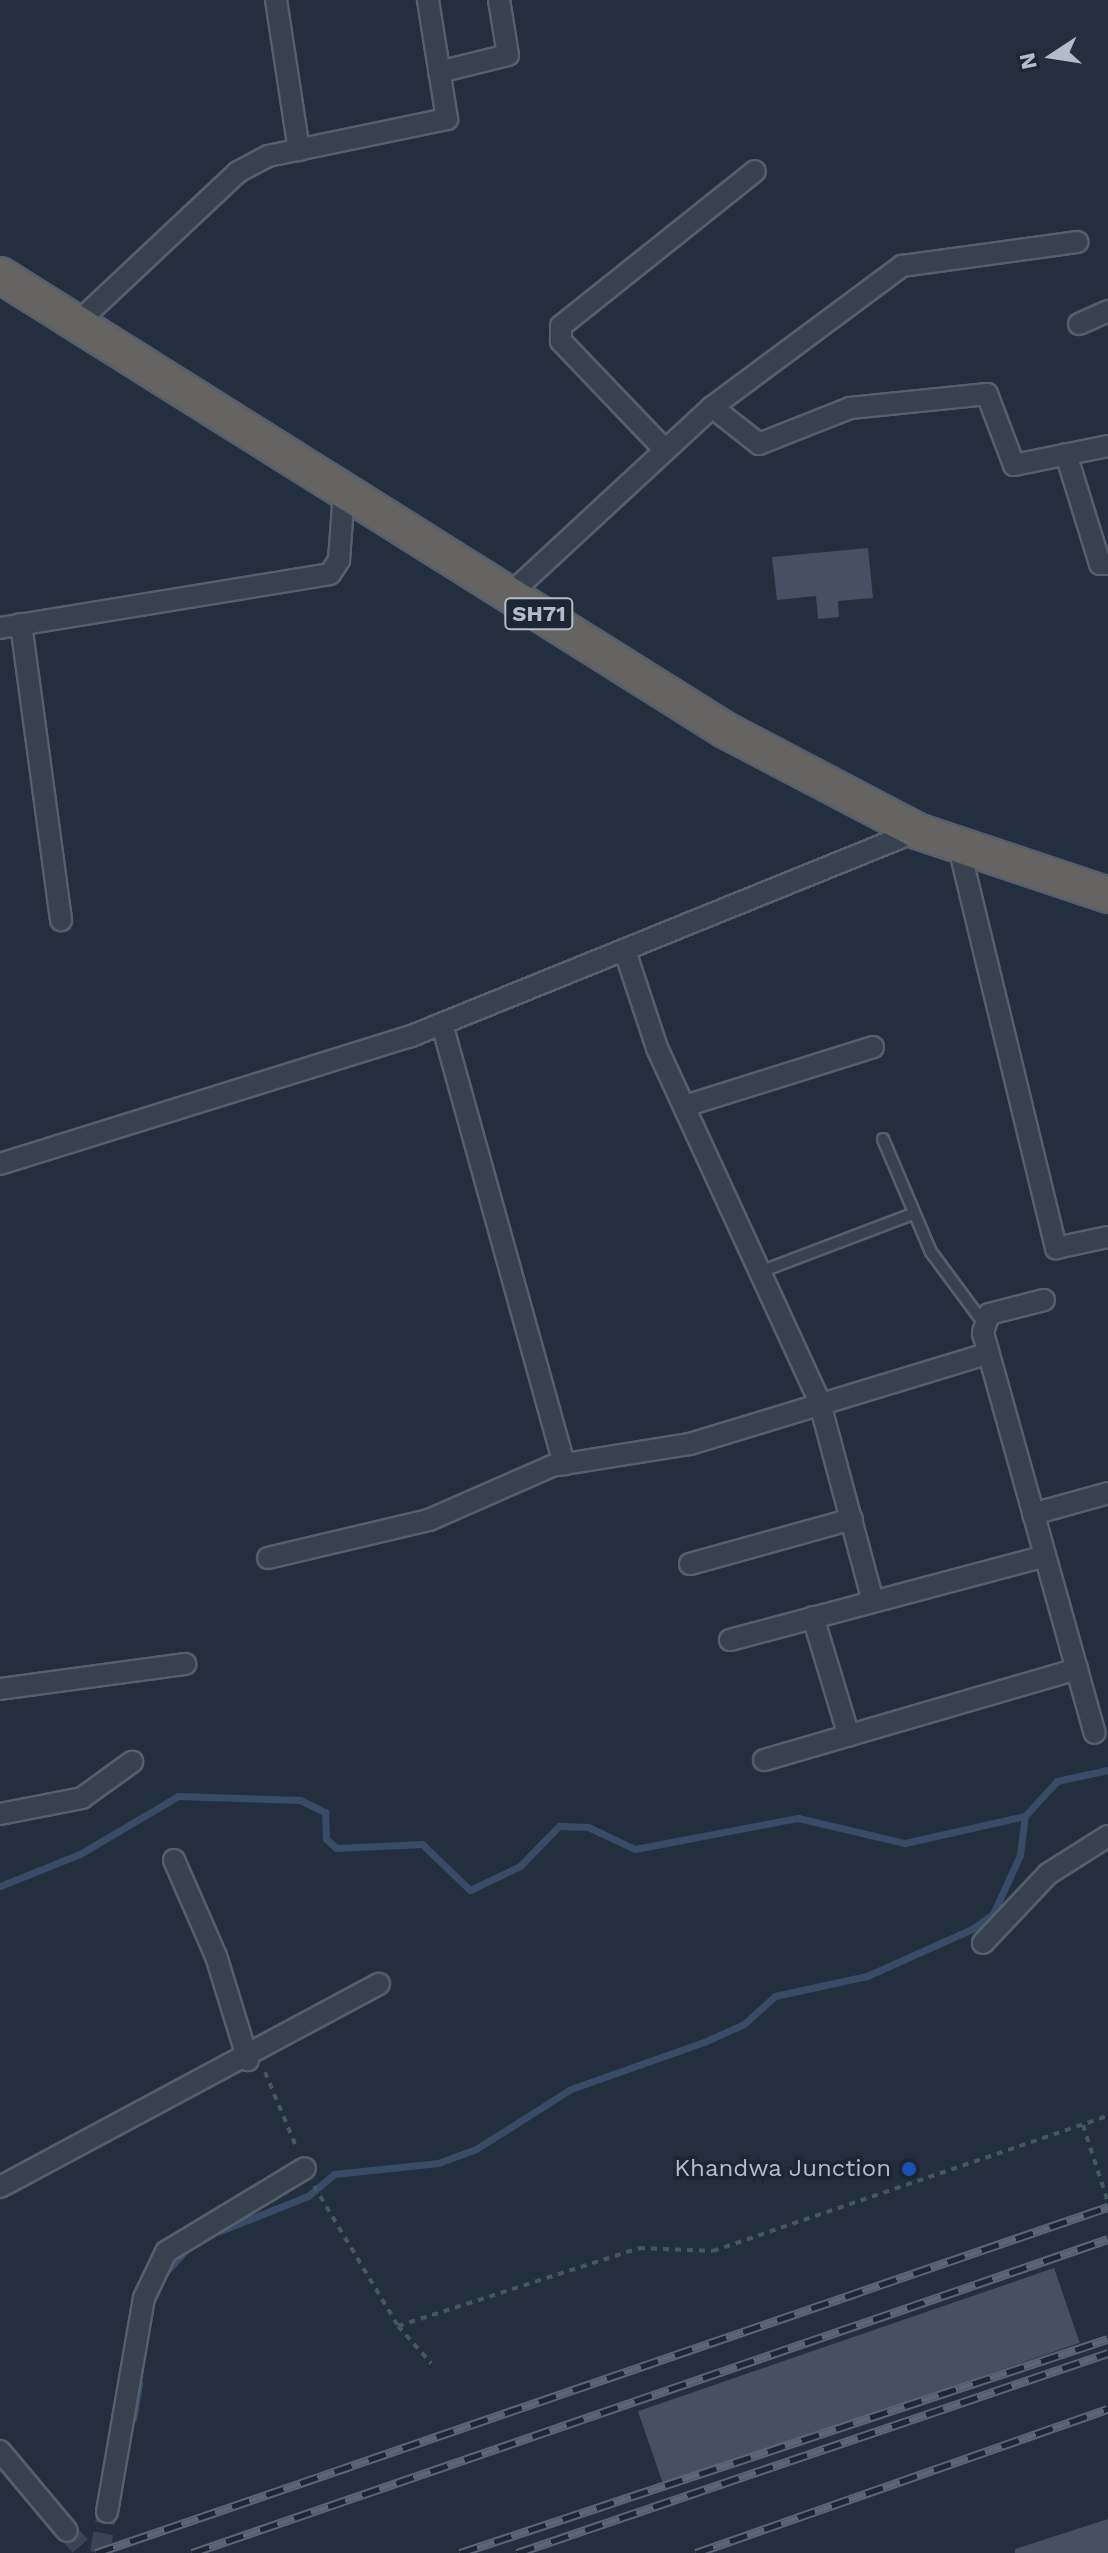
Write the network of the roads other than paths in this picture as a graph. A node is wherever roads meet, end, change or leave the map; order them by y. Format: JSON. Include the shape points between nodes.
{"nodes":[{"id":1,"x":276,"y":0,"type":"edge"},
{"id":2,"x":428,"y":0,"type":"edge"},
{"id":3,"x":499,"y":0,"type":"edge"},
{"id":4,"x":439,"y":72,"type":"junction"},
{"id":5,"x":299,"y":150,"type":"junction"},
{"id":6,"x":755,"y":171,"type":"dead end"},
{"id":7,"x":1077,"y":242,"type":"dead end"},
{"id":8,"x":0,"y":275,"type":"edge"},
{"id":9,"x":1108,"y":311,"type":"edge"},
{"id":10,"x":1079,"y":324,"type":"dead end"},
{"id":11,"x":74,"y":326,"type":"junction"},
{"id":12,"x":712,"y":407,"type":"junction"},
{"id":13,"x":1108,"y":446,"type":"edge"},
{"id":14,"x":665,"y":450,"type":"junction"},
{"id":15,"x":1066,"y":454,"type":"junction"},
{"id":16,"x":344,"y":492,"type":"junction"},
{"id":17,"x":1108,"y":564,"type":"edge"},
{"id":18,"x":509,"y":595,"type":"junction"},
{"id":19,"x":21,"y":624,"type":"junction"},
{"id":20,"x":0,"y":628,"type":"edge"},
{"id":21,"x":917,"y":831,"type":"junction"},
{"id":22,"x":959,"y":847,"type":"junction"},
{"id":23,"x":1108,"y":895,"type":"edge"},
{"id":24,"x":61,"y":920,"type":"dead end"},
{"id":25,"x":625,"y":951,"type":"junction"},
{"id":26,"x":442,"y":1024,"type":"junction"},
{"id":27,"x":873,"y":1047,"type":"dead end"},
{"id":28,"x":685,"y":1106,"type":"junction"},
{"id":29,"x":883,"y":1139,"type":"dead end"},
{"id":30,"x":0,"y":1164,"type":"edge"},
{"id":31,"x":913,"y":1214,"type":"junction"},
{"id":32,"x":1108,"y":1237,"type":"edge"},
{"id":33,"x":760,"y":1272,"type":"junction"},
{"id":34,"x":1044,"y":1300,"type":"dead end"},
{"id":35,"x":982,"y":1321,"type":"junction"},
{"id":36,"x":987,"y":1354,"type":"junction"},
{"id":37,"x":819,"y":1400,"type":"junction"},
{"id":38,"x":564,"y":1464,"type":"junction"},
{"id":39,"x":1108,"y":1493,"type":"edge"},
{"id":40,"x":1033,"y":1514,"type":"junction"},
{"id":41,"x":852,"y":1519,"type":"junction"},
{"id":42,"x":1045,"y":1556,"type":"junction"},
{"id":43,"x":268,"y":1558,"type":"dead end"},
{"id":44,"x":690,"y":1564,"type":"dead end"},
{"id":45,"x":873,"y":1601,"type":"junction"},
{"id":46,"x":813,"y":1617,"type":"junction"},
{"id":47,"x":730,"y":1640,"type":"dead end"},
{"id":48,"x":185,"y":1664,"type":"dead end"},
{"id":49,"x":1077,"y":1669,"type":"junction"},
{"id":50,"x":0,"y":1689,"type":"edge"},
{"id":51,"x":1095,"y":1733,"type":"dead end"},
{"id":52,"x":849,"y":1736,"type":"junction"},
{"id":53,"x":764,"y":1760,"type":"dead end"},
{"id":54,"x":132,"y":1762,"type":"dead end"},
{"id":55,"x":0,"y":1814,"type":"edge"},
{"id":56,"x":1108,"y":1836,"type":"edge"},
{"id":57,"x":174,"y":1860,"type":"dead end"},
{"id":58,"x":983,"y":1943,"type":"dead end"},
{"id":59,"x":379,"y":1984,"type":"dead end"},
{"id":60,"x":253,"y":2057,"type":"junction"},
{"id":61,"x":305,"y":2168,"type":"road end"},
{"id":62,"x":0,"y":2187,"type":"edge"},
{"id":63,"x":0,"y":2451,"type":"edge"},
{"id":64,"x":107,"y":2512,"type":"tunnel mouth"},
{"id":65,"x":67,"y":2531,"type":"tunnel mouth"}],
"edges":[{"from":1,"to":5,"type":"street"},
{"from":2,"to":4,"type":"street"},
{"from":3,"to":4,"type":"street","via":[[508,55]]},
{"from":4,"to":5,"type":"street","via":[[447,119]]},
{"from":5,"to":11,"type":"street","via":[[238,172]]},
{"from":6,"to":14,"type":"street","via":[[561,326],[561,341]]},
{"from":7,"to":12,"type":"street","via":[[914,260]]},
{"from":8,"to":11,"type":"highway","number":"SH71"},
{"from":9,"to":10,"type":"street"},
{"from":11,"to":16,"type":"highway","number":"SH71"},
{"from":12,"to":14,"type":"street"},
{"from":12,"to":15,"type":"street","via":[[759,444],[850,408],[987,394],[1014,465]]},
{"from":13,"to":15,"type":"street"},
{"from":14,"to":18,"type":"street"},
{"from":15,"to":17,"type":"street","via":[[1100,564]]},
{"from":16,"to":18,"type":"highway","number":"SH71"},
{"from":16,"to":19,"type":"street","via":[[339,560],[330,574]]},
{"from":18,"to":21,"type":"highway","number":"SH71","via":[[725,730]]},
{"from":19,"to":20,"type":"street"},
{"from":19,"to":24,"type":"street"},
{"from":21,"to":22,"type":"highway","number":"SH71"},
{"from":21,"to":25,"type":"street"},
{"from":22,"to":23,"type":"highway","number":"SH71"},
{"from":22,"to":32,"type":"street","via":[[1056,1248]]},
{"from":25,"to":26,"type":"street"},
{"from":25,"to":28,"type":"street"},
{"from":26,"to":30,"type":"street"},
{"from":26,"to":38,"type":"street"},
{"from":27,"to":28,"type":"street"},
{"from":28,"to":33,"type":"street"},
{"from":29,"to":31,"type":"lane"},
{"from":31,"to":33,"type":"lane"},
{"from":31,"to":35,"type":"lane","via":[[949,1281]]},
{"from":33,"to":37,"type":"street"},
{"from":34,"to":35,"type":"street"},
{"from":35,"to":36,"type":"street"},
{"from":36,"to":37,"type":"street"},
{"from":36,"to":40,"type":"street"},
{"from":37,"to":38,"type":"street","via":[[690,1444]]},
{"from":37,"to":41,"type":"street"},
{"from":38,"to":43,"type":"street","via":[[429,1520]]},
{"from":39,"to":40,"type":"street"},
{"from":40,"to":42,"type":"street"},
{"from":41,"to":44,"type":"street"},
{"from":41,"to":45,"type":"street"},
{"from":42,"to":45,"type":"street"},
{"from":42,"to":49,"type":"street"},
{"from":45,"to":46,"type":"street"},
{"from":46,"to":47,"type":"street"},
{"from":46,"to":52,"type":"street"},
{"from":48,"to":50,"type":"street"},
{"from":49,"to":51,"type":"street"},
{"from":49,"to":52,"type":"street"},
{"from":52,"to":53,"type":"street"},
{"from":54,"to":55,"type":"street","via":[[82,1798]]},
{"from":56,"to":58,"type":"street","via":[[1048,1874]]},
{"from":57,"to":60,"type":"street"},
{"from":59,"to":60,"type":"street"},
{"from":60,"to":62,"type":"street"},
{"from":61,"to":64,"type":"street","via":[[166,2252],[144,2298]]},
{"from":63,"to":65,"type":"street"}]}
